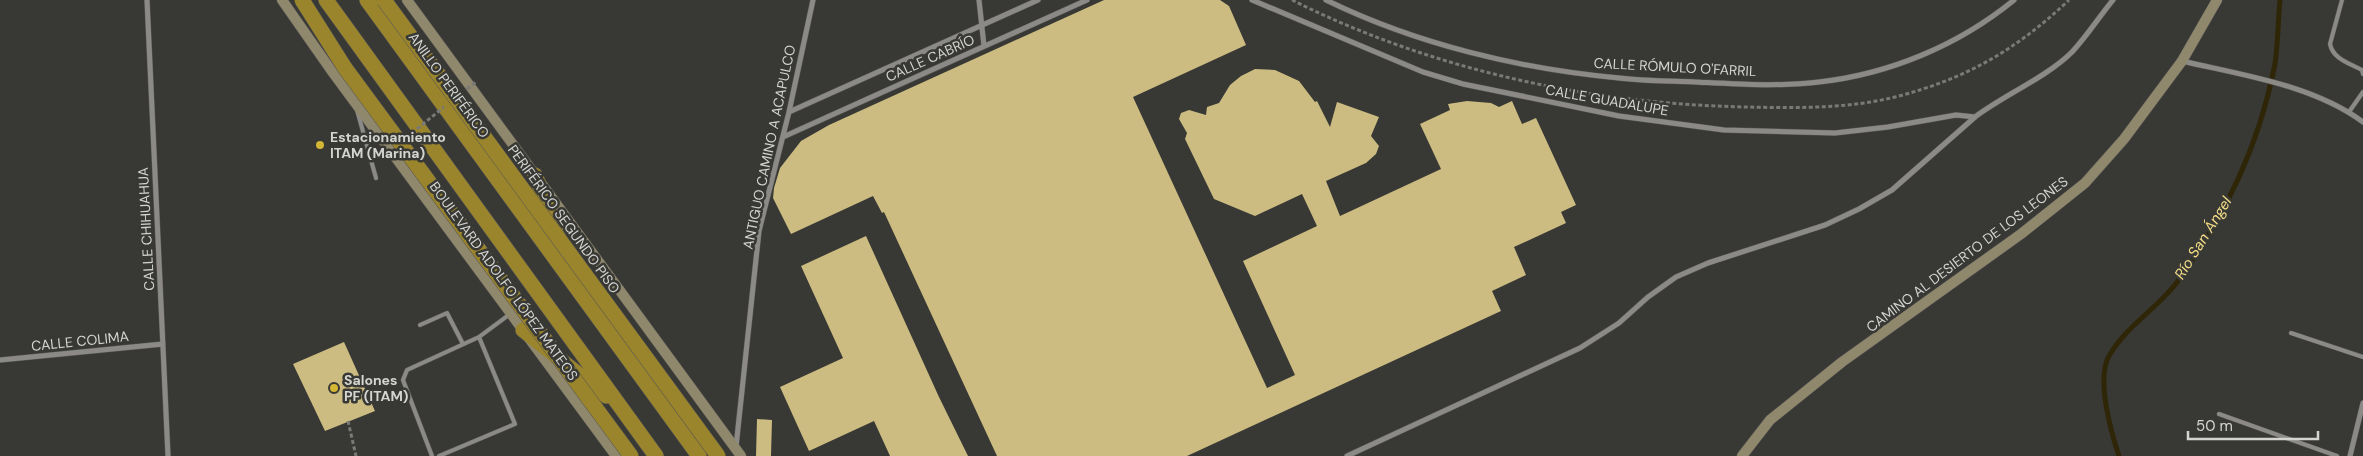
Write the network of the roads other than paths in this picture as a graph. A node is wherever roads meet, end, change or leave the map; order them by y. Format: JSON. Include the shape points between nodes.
{"nodes":[{"id":1,"x":148,"y":0,"type":"edge"},
{"id":2,"x":282,"y":0,"type":"edge"},
{"id":3,"x":302,"y":0,"type":"edge"},
{"id":4,"x":326,"y":0,"type":"edge"},
{"id":5,"x":367,"y":0,"type":"edge"},
{"id":6,"x":384,"y":0,"type":"edge"},
{"id":7,"x":407,"y":0,"type":"edge"},
{"id":8,"x":812,"y":0,"type":"edge"},
{"id":9,"x":979,"y":0,"type":"edge"},
{"id":10,"x":1038,"y":0,"type":"edge"},
{"id":11,"x":1087,"y":0,"type":"edge"},
{"id":12,"x":1252,"y":0,"type":"edge"},
{"id":13,"x":1326,"y":0,"type":"edge"},
{"id":14,"x":2014,"y":0,"type":"edge"},
{"id":15,"x":2112,"y":0,"type":"edge"},
{"id":16,"x":2217,"y":0,"type":"edge"},
{"id":17,"x":2342,"y":0,"type":"edge"},
{"id":18,"x":982,"y":26,"type":"junction"},
{"id":19,"x":984,"y":46,"type":"junction"},
{"id":20,"x":2182,"y":61,"type":"junction"},
{"id":21,"x":2363,"y":74,"type":"edge"},
{"id":22,"x":2363,"y":92,"type":"edge"},
{"id":23,"x":354,"y":101,"type":"junction"},
{"id":24,"x":789,"y":112,"type":"junction"},
{"id":25,"x":2349,"y":112,"type":"junction"},
{"id":26,"x":1974,"y":117,"type":"junction"},
{"id":27,"x":2363,"y":122,"type":"edge"},
{"id":28,"x":783,"y":137,"type":"junction"},
{"id":29,"x":535,"y":175,"type":"junction"},
{"id":30,"x":376,"y":178,"type":"dead end"},
{"id":31,"x":581,"y":294,"type":"junction"},
{"id":32,"x":511,"y":314,"type":"junction"},
{"id":33,"x":420,"y":325,"type":"dead end"},
{"id":34,"x":523,"y":330,"type":"junction"},
{"id":35,"x":2291,"y":333,"type":"dead end"},
{"id":36,"x":479,"y":337,"type":"junction"},
{"id":37,"x":163,"y":344,"type":"junction"},
{"id":38,"x":463,"y":344,"type":"junction"},
{"id":39,"x":2363,"y":357,"type":"edge"},
{"id":40,"x":0,"y":360,"type":"edge"},
{"id":41,"x":2363,"y":403,"type":"edge"},
{"id":42,"x":621,"y":409,"type":"junction"},
{"id":43,"x":2219,"y":414,"type":"dead end"},
{"id":44,"x":739,"y":452,"type":"edge"},
{"id":45,"x":168,"y":456,"type":"edge"},
{"id":46,"x":432,"y":456,"type":"edge"},
{"id":47,"x":439,"y":456,"type":"edge"},
{"id":48,"x":616,"y":456,"type":"edge"},
{"id":49,"x":631,"y":456,"type":"edge"},
{"id":50,"x":656,"y":456,"type":"edge"},
{"id":51,"x":699,"y":456,"type":"edge"},
{"id":52,"x":718,"y":456,"type":"edge"},
{"id":53,"x":1347,"y":456,"type":"edge"},
{"id":54,"x":1742,"y":456,"type":"edge"},
{"id":55,"x":2336,"y":456,"type":"edge"},
{"id":56,"x":2350,"y":456,"type":"edge"}],
"edges":[{"from":1,"to":37,"type":"street","name":"CALLE CHIHUAHUA"},
{"from":2,"to":23,"type":"main road","name":"BOULEVARD ADOLFO LÓPEZ MATEOS"},
{"from":3,"to":49,"type":"highway","bridge":true,"via":[[345,68]]},
{"from":4,"to":42,"type":"highway"},
{"from":5,"to":31,"type":"highway","name":"ANILLO PERIFÉRICO"},
{"from":6,"to":52,"type":"highway","name":"PERIFÉRICO SEGUNDO PISO","bridge":true},
{"from":7,"to":29,"type":"main road"},
{"from":8,"to":24,"type":"street","name":"ANTIGUO CAMINO A ACAPULCO"},
{"from":9,"to":18,"type":"street"},
{"from":10,"to":18,"type":"street","name":"CALLE CABRÍO"},
{"from":11,"to":19,"type":"street","name":"CALLE CABRÍO"},
{"from":12,"to":26,"type":"street","name":"CALLE GUADALUPE","via":[[1423,72],[1463,84],[1619,116],[1724,130],[1835,133],[1956,115]]},
{"from":13,"to":14,"type":"street","name":"CALLE RÓMULO O'FARRIL","via":[[1358,16],[1486,56],[1620,78],[1740,84],[1818,82],[1896,65],[1956,40]]},
{"from":15,"to":26,"type":"street","via":[[2071,53]]},
{"from":16,"to":20,"type":"main road","name":"CAMINO AL DESIERTO DE LOS LEONES"},
{"from":17,"to":21,"type":"lane","via":[[2331,50],[2362,70]]},
{"from":18,"to":19,"type":"street"},
{"from":18,"to":24,"type":"street","name":"CALLE CABRÍO"},
{"from":19,"to":28,"type":"street","name":"CALLE CABRÍO"},
{"from":20,"to":25,"type":"street","via":[[2281,86]]},
{"from":20,"to":54,"type":"main road","name":"CAMINO AL DESIERTO DE LOS LEONES","via":[[2124,140],[2085,183],[2014,240],[1842,362],[1770,420]]},
{"from":22,"to":25,"type":"lane"},
{"from":23,"to":30,"type":"lane"},
{"from":23,"to":32,"type":"main road","name":"BOULEVARD ADOLFO LÓPEZ MATEOS"},
{"from":24,"to":28,"type":"street","name":"ANTIGUO CAMINO A ACAPULCO"},
{"from":25,"to":27,"type":"street"},
{"from":26,"to":53,"type":"street","via":[[1892,190],[1859,209],[1825,225],[1708,263],[1676,277],[1619,323],[1580,348]]},
{"from":28,"to":44,"type":"street","name":"ANTIGUO CAMINO A ACAPULCO","via":[[759,231]]},
{"from":29,"to":31,"type":"highway"},
{"from":29,"to":44,"type":"main road"},
{"from":31,"to":51,"type":"highway","name":"ANILLO PERIFÉRICO"},
{"from":32,"to":34,"type":"main road","name":"BOULEVARD ADOLFO LÓPEZ MATEOS"},
{"from":32,"to":36,"type":"lane"},
{"from":33,"to":38,"type":"lane","via":[[447,313]]},
{"from":34,"to":42,"type":"highway"},
{"from":34,"to":48,"type":"main road","name":"BOULEVARD ADOLFO LÓPEZ MATEOS"},
{"from":35,"to":39,"type":"lane"},
{"from":36,"to":38,"type":"lane"},
{"from":36,"to":47,"type":"lane","via":[[515,424]]},
{"from":37,"to":40,"type":"street","name":"CALLE COLIMA"},
{"from":37,"to":45,"type":"street","name":"CALLE CHIHUAHUA"},
{"from":38,"to":46,"type":"lane","via":[[407,370],[403,380]]},
{"from":41,"to":56,"type":"street"},
{"from":42,"to":50,"type":"highway"},
{"from":43,"to":55,"type":"lane"}]}
